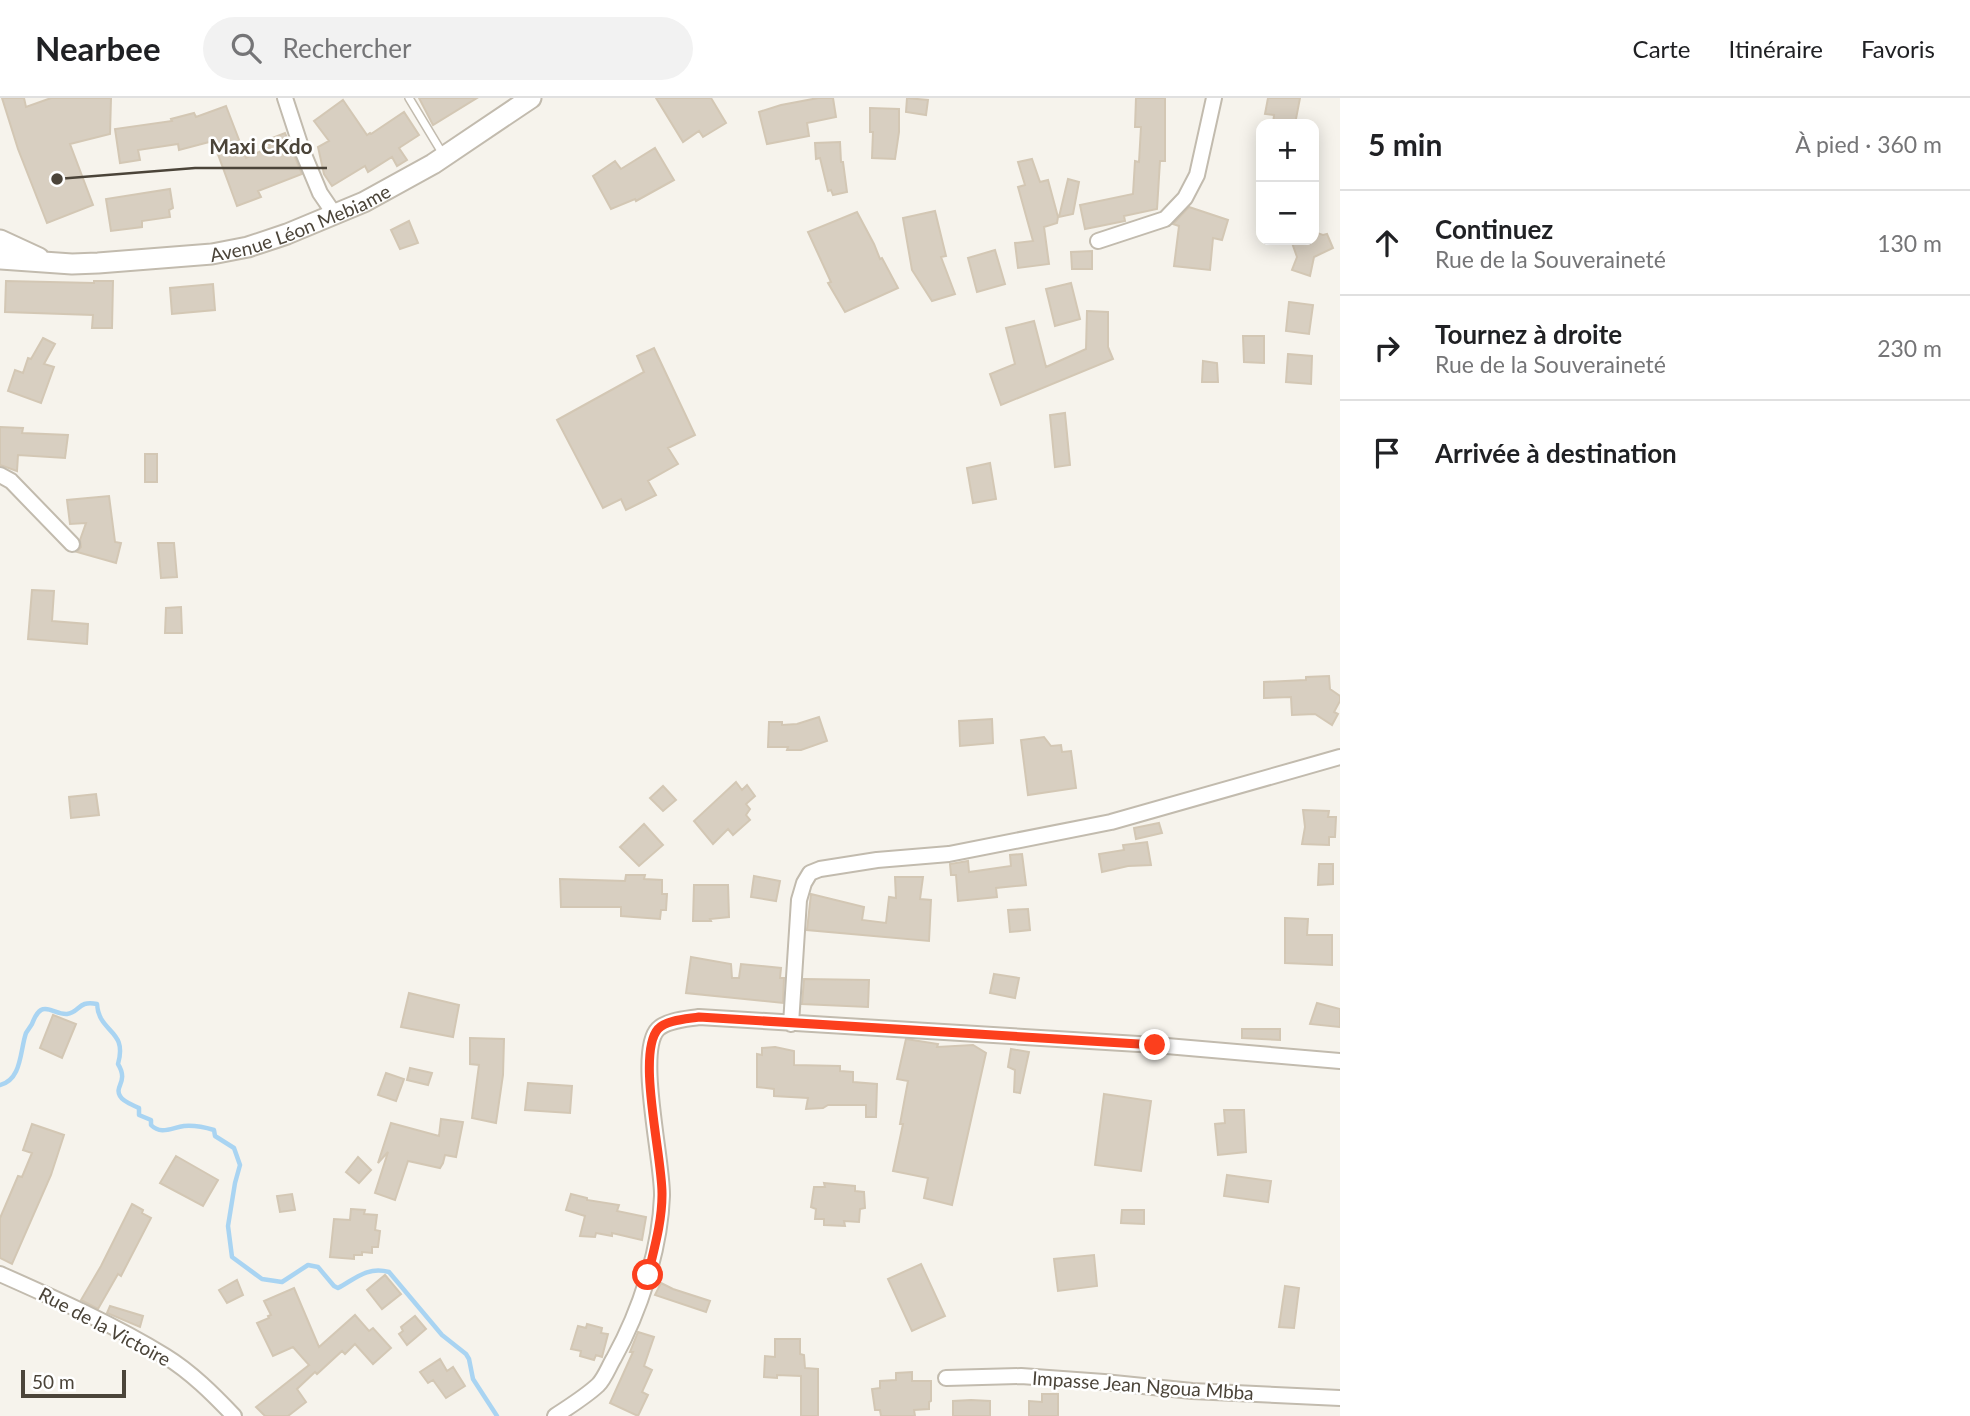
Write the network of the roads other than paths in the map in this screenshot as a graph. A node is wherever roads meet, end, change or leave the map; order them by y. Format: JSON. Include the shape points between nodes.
{"nodes":[{"id":1,"x":285,"y":98,"type":"edge"},
{"id":2,"x":409,"y":98,"type":"edge"},
{"id":3,"x":531,"y":98,"type":"edge"},
{"id":4,"x":1214,"y":98,"type":"edge"},
{"id":5,"x":444,"y":156,"type":"junction"},
{"id":6,"x":335,"y":215,"type":"junction"},
{"id":7,"x":0,"y":240,"type":"edge"},
{"id":8,"x":1098,"y":241,"type":"dead end"},
{"id":9,"x":0,"y":259,"type":"edge"},
{"id":10,"x":43,"y":260,"type":"junction"},
{"id":11,"x":0,"y":475,"type":"edge"},
{"id":12,"x":72,"y":544,"type":"dead end"},
{"id":13,"x":1340,"y":757,"type":"edge"},
{"id":14,"x":791,"y":1024,"type":"junction"},
{"id":15,"x":1340,"y":1061,"type":"edge"},
{"id":16,"x":0,"y":1274,"type":"edge"},
{"id":17,"x":946,"y":1378,"type":"dead end"},
{"id":18,"x":1340,"y":1398,"type":"edge"},
{"id":19,"x":234,"y":1416,"type":"edge"},
{"id":20,"x":555,"y":1416,"type":"edge"}],
"edges":[{"from":1,"to":6,"type":"street","via":[[320,193]]},
{"from":2,"to":5,"type":"lane"},
{"from":3,"to":5,"type":"street","name":"Avenue Léon Mebiame"},
{"from":4,"to":8,"type":"street","via":[[1197,175],[1185,198],[1165,219]]},
{"from":5,"to":6,"type":"street","name":"Avenue Léon Mebiame"},
{"from":6,"to":10,"type":"street","name":"Avenue Léon Mebiame","via":[[248,247],[212,254],[72,264]]},
{"from":7,"to":10,"type":"street"},
{"from":9,"to":10,"type":"street"},
{"from":11,"to":12,"type":"street"},
{"from":13,"to":14,"type":"street","via":[[1111,822],[949,853],[810,873],[799,900]]},
{"from":14,"to":15,"type":"street","via":[[1155,1045]]},
{"from":14,"to":20,"type":"street","via":[[699,1017],[658,1028],[651,1044],[650,1071],[662,1195],[648,1275],[633,1323],[600,1383]]},
{"from":16,"to":19,"type":"street","name":"Rue de la Victoire","via":[[165,1356],[198,1380]]},
{"from":17,"to":18,"type":"street","name":"Impasse Jean Ngoua Mbba","via":[[1033,1377]]}]}
